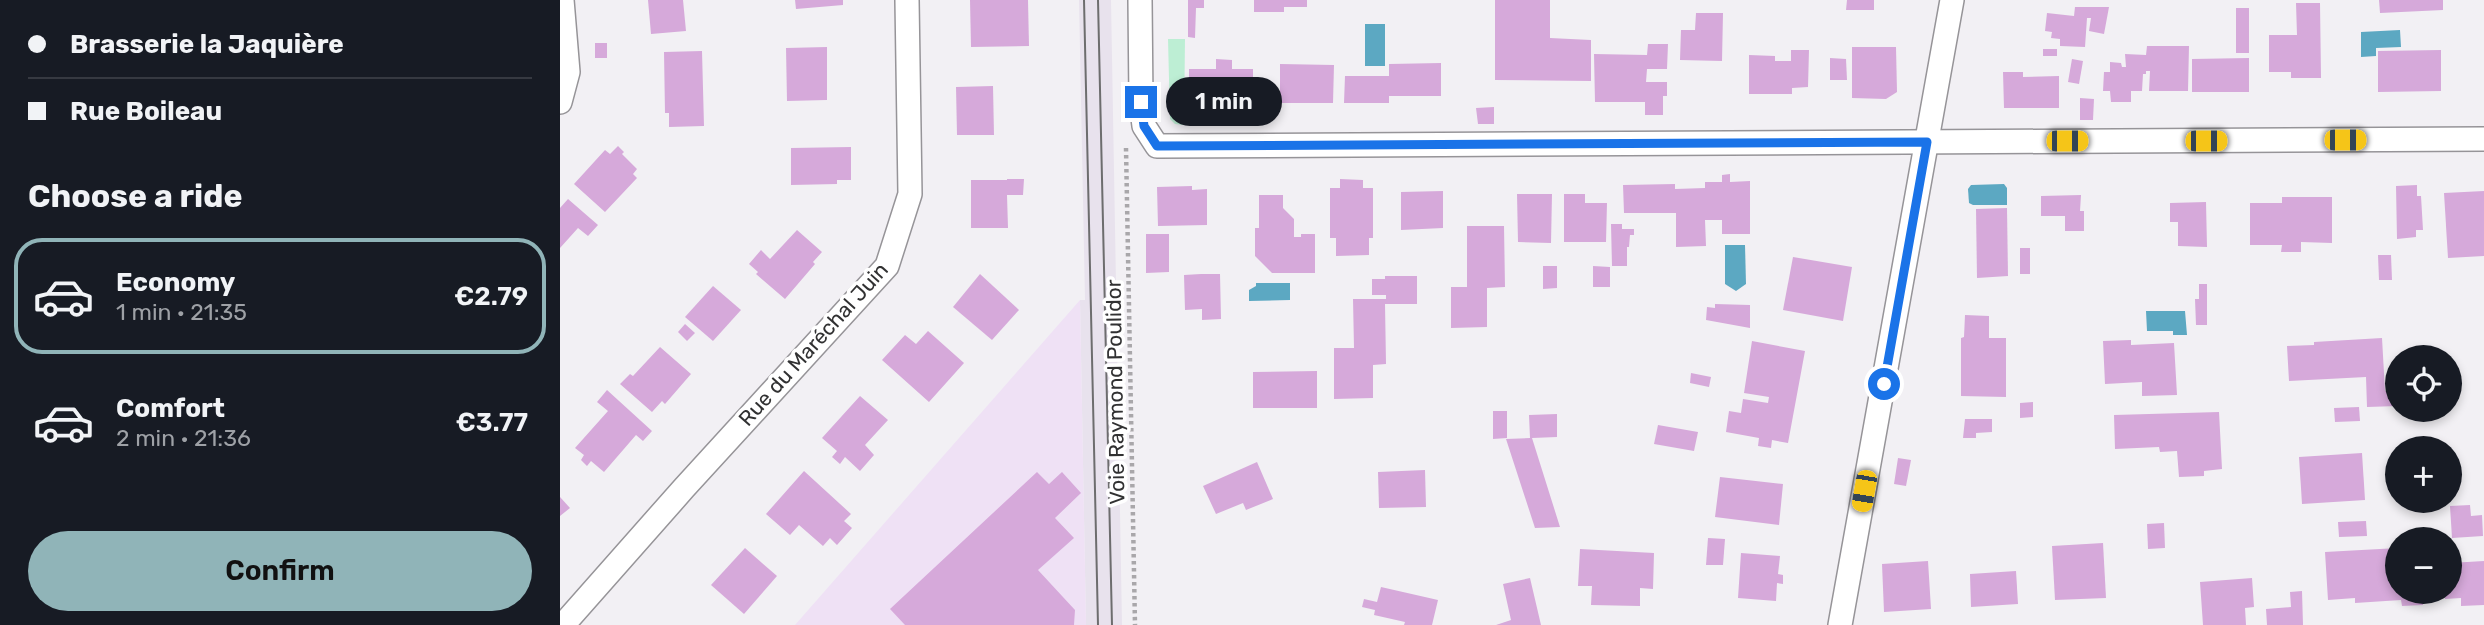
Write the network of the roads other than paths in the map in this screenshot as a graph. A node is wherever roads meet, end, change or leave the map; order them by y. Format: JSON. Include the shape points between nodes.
{"nodes":[{"id":1,"x":562,"y":0,"type":"edge"},
{"id":2,"x":907,"y":0,"type":"edge"},
{"id":3,"x":1140,"y":0,"type":"edge"},
{"id":4,"x":1952,"y":0,"type":"edge"},
{"id":5,"x":560,"y":102,"type":"edge"},
{"id":6,"x":2484,"y":139,"type":"edge"},
{"id":7,"x":1927,"y":142,"type":"junction"},
{"id":8,"x":563,"y":625,"type":"edge"},
{"id":9,"x":1840,"y":625,"type":"edge"}],
"edges":[{"from":1,"to":5,"type":"street","via":[[568,72]]},
{"from":2,"to":8,"type":"street","name":"Rue du Maréchal Juin","via":[[910,194],[887,266]]},
{"from":3,"to":7,"type":"street","via":[[1141,102],[1144,126],[1157,146]]},
{"from":4,"to":7,"type":"street"},
{"from":6,"to":7,"type":"street"},
{"from":7,"to":9,"type":"street"}]}
